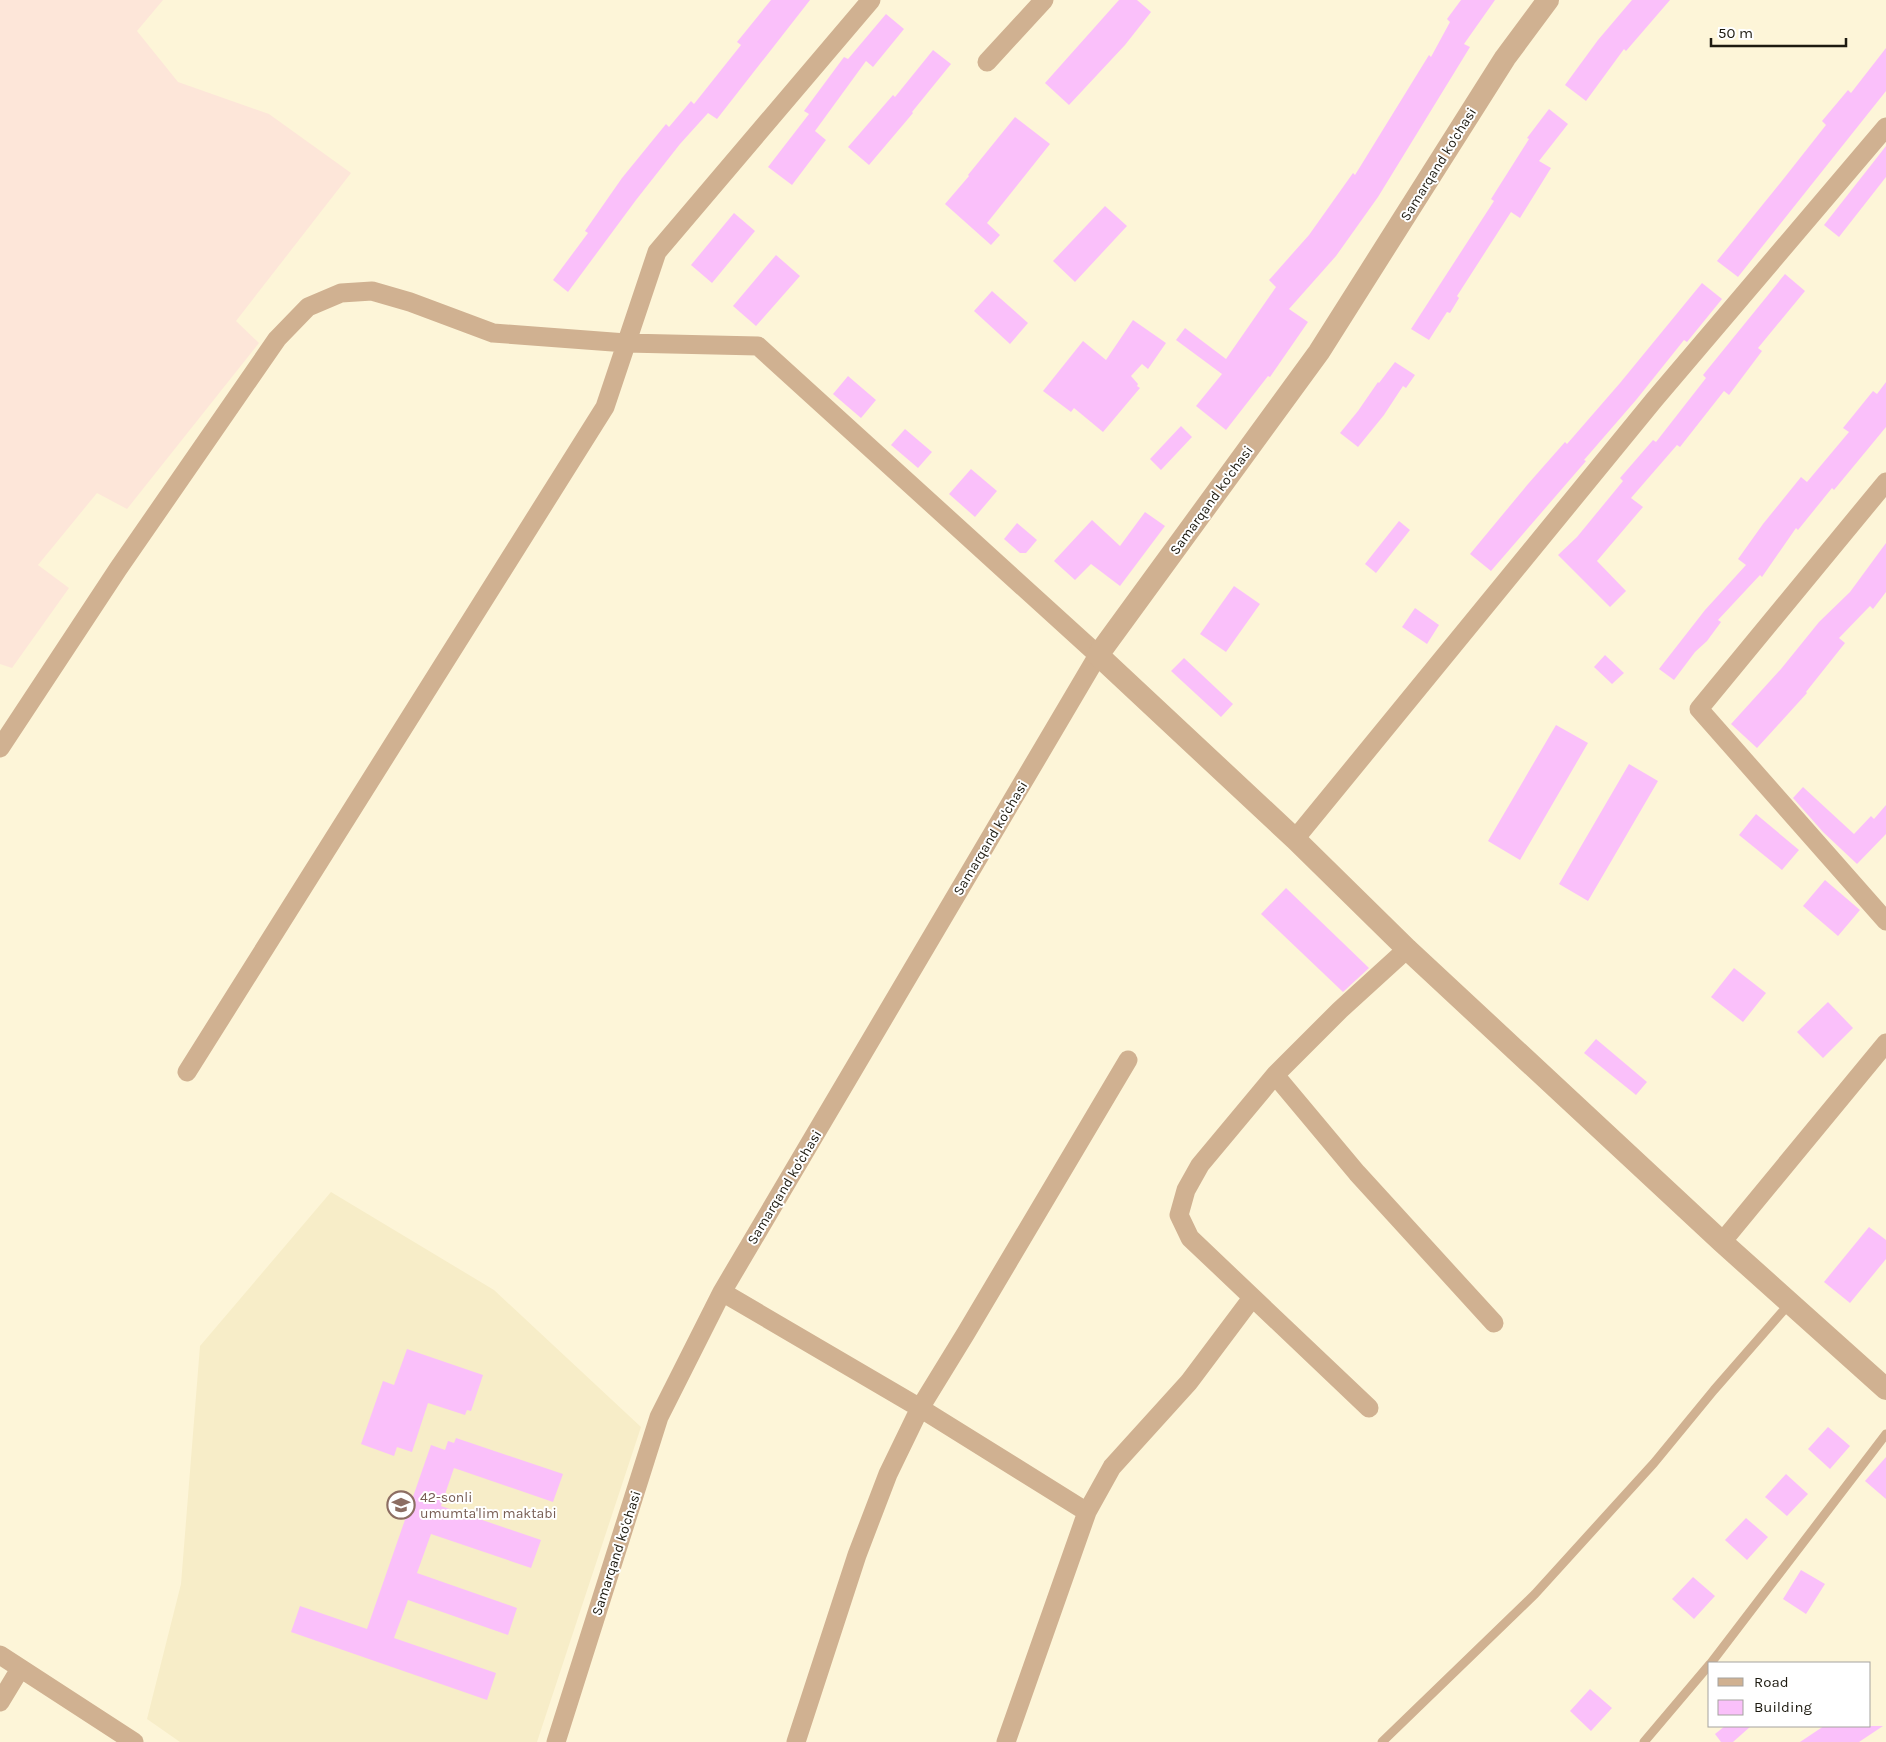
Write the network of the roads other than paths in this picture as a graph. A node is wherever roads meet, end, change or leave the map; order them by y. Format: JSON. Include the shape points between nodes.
{"nodes":[{"id":1,"x":871,"y":0,"type":"edge"},
{"id":2,"x":1044,"y":0,"type":"edge"},
{"id":3,"x":1548,"y":0,"type":"edge"},
{"id":4,"x":987,"y":62,"type":"dead end"},
{"id":5,"x":1886,"y":127,"type":"edge"},
{"id":6,"x":626,"y":344,"type":"junction"},
{"id":7,"x":1886,"y":482,"type":"edge"},
{"id":8,"x":1098,"y":655,"type":"junction"},
{"id":9,"x":7,"y":723,"type":"edge"},
{"id":10,"x":0,"y":748,"type":"edge"},
{"id":11,"x":1295,"y":839,"type":"junction"},
{"id":12,"x":1886,"y":921,"type":"edge"},
{"id":13,"x":1407,"y":949,"type":"junction"},
{"id":14,"x":1886,"y":1043,"type":"edge"},
{"id":15,"x":1128,"y":1060,"type":"dead end"},
{"id":16,"x":187,"y":1072,"type":"dead end"},
{"id":17,"x":1275,"y":1075,"type":"junction"},
{"id":18,"x":1722,"y":1242,"type":"junction"},
{"id":19,"x":722,"y":1292,"type":"junction"},
{"id":20,"x":1252,"y":1298,"type":"junction"},
{"id":21,"x":1790,"y":1303,"type":"junction"},
{"id":22,"x":1494,"y":1323,"type":"dead end"},
{"id":23,"x":1886,"y":1389,"type":"edge"},
{"id":24,"x":920,"y":1408,"type":"junction"},
{"id":25,"x":1369,"y":1408,"type":"dead end"},
{"id":26,"x":1886,"y":1434,"type":"edge"},
{"id":27,"x":1087,"y":1512,"type":"junction"},
{"id":28,"x":0,"y":1655,"type":"edge"},
{"id":29,"x":1712,"y":1662,"type":"edge"},
{"id":30,"x":1708,"y":1666,"type":"edge"},
{"id":31,"x":20,"y":1670,"type":"junction"},
{"id":32,"x":0,"y":1702,"type":"edge"},
{"id":33,"x":134,"y":1742,"type":"edge"},
{"id":34,"x":556,"y":1742,"type":"edge"},
{"id":35,"x":796,"y":1742,"type":"edge"},
{"id":36,"x":1006,"y":1742,"type":"edge"},
{"id":37,"x":1382,"y":1742,"type":"edge"},
{"id":38,"x":1644,"y":1742,"type":"edge"}],
"edges":[{"from":1,"to":6,"type":"street","via":[[657,252]]},
{"from":2,"to":4,"type":"street"},
{"from":3,"to":8,"type":"street","name":"Samarqand ko'chasi","via":[[1505,58],[1319,352]]},
{"from":5,"to":11,"type":"street","via":[[1654,400]]},
{"from":6,"to":8,"type":"street","via":[[758,346]]},
{"from":6,"to":9,"type":"street","via":[[493,333],[372,291],[342,293],[308,307],[277,339]]},
{"from":6,"to":16,"type":"street","via":[[605,407]]},
{"from":7,"to":12,"type":"street","via":[[1699,709]]},
{"from":8,"to":11,"type":"street"},
{"from":8,"to":19,"type":"street","name":"Samarqand ko'chasi"},
{"from":9,"to":10,"type":"street"},
{"from":11,"to":13,"type":"street"},
{"from":13,"to":17,"type":"street"},
{"from":13,"to":18,"type":"street"},
{"from":14,"to":18,"type":"street"},
{"from":15,"to":24,"type":"street"},
{"from":17,"to":20,"type":"street","via":[[1200,1165],[1186,1190],[1179,1215],[1190,1238]]},
{"from":17,"to":22,"type":"street","via":[[1357,1173]]},
{"from":18,"to":21,"type":"street"},
{"from":19,"to":24,"type":"street"},
{"from":19,"to":34,"type":"street","name":"Samarqand ko'chasi","via":[[659,1417]]},
{"from":20,"to":25,"type":"street"},
{"from":20,"to":27,"type":"street","via":[[1189,1382],[1112,1467]]},
{"from":21,"to":23,"type":"street"},
{"from":21,"to":37,"type":"lane","via":[[1654,1463],[1535,1594]]},
{"from":24,"to":27,"type":"street"},
{"from":24,"to":35,"type":"street","via":[[888,1474],[857,1555]]},
{"from":26,"to":29,"type":"lane"},
{"from":27,"to":36,"type":"street"},
{"from":28,"to":31,"type":"street"},
{"from":30,"to":38,"type":"lane"},
{"from":31,"to":32,"type":"street"},
{"from":31,"to":33,"type":"street"}]}
